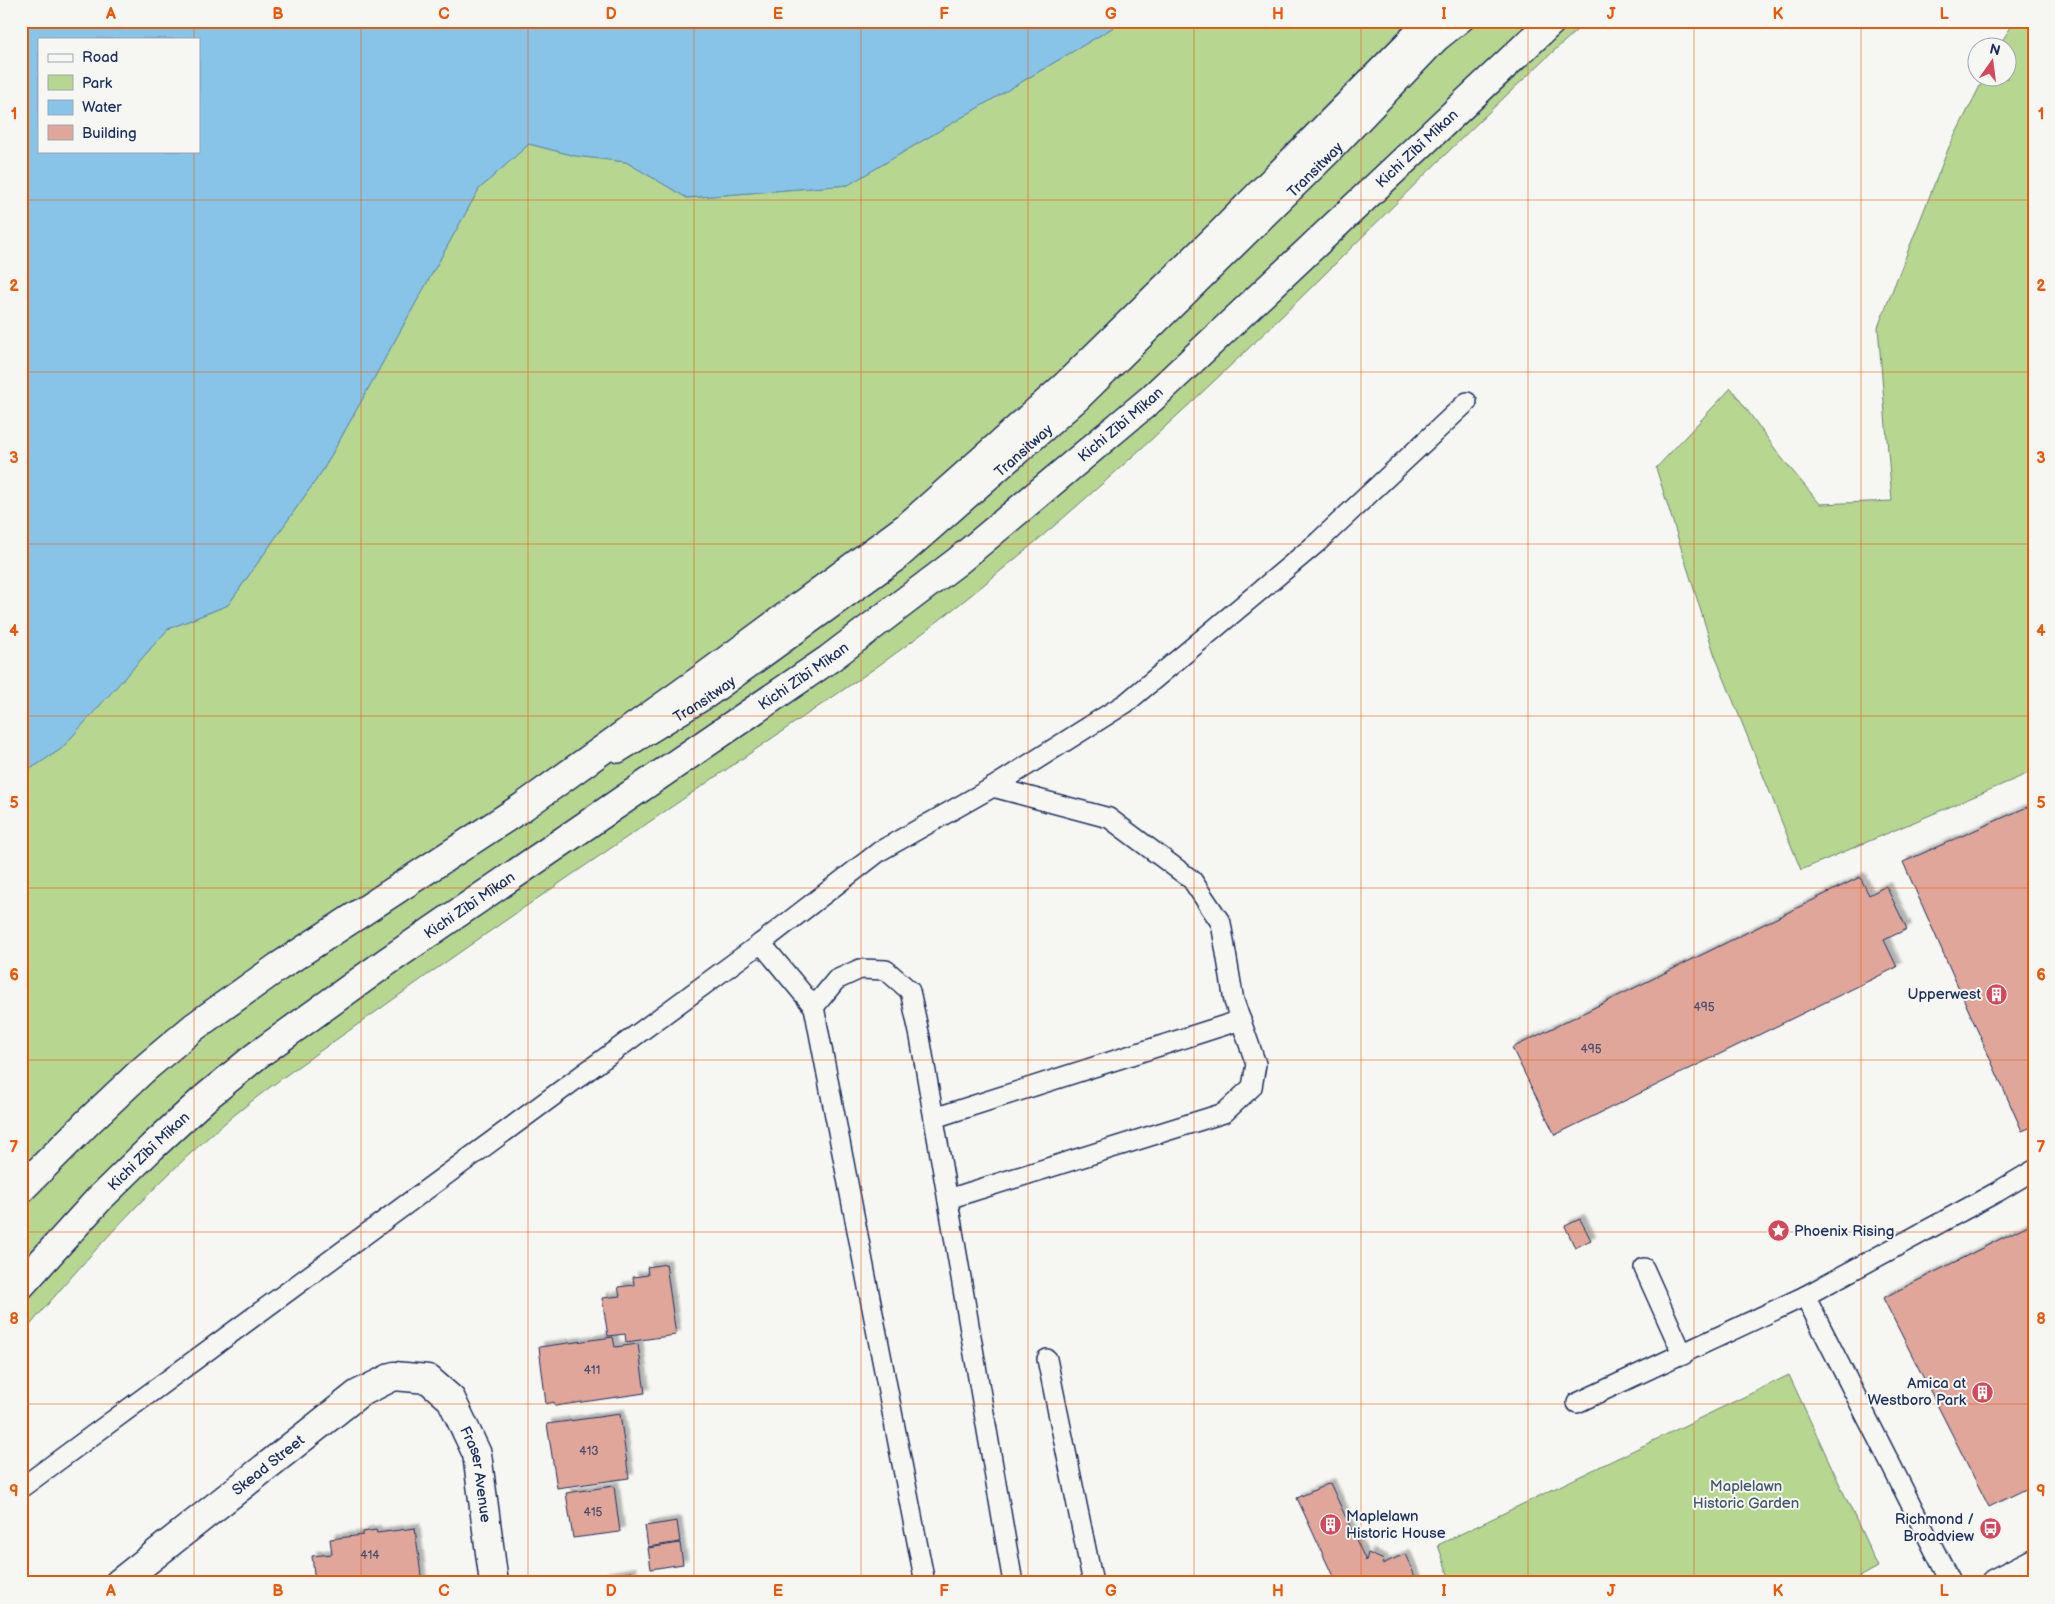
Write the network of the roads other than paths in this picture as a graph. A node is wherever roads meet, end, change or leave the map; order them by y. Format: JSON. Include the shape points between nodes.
{"nodes":[{"id":1,"x":1431,"y":21,"type":"edge"},
{"id":2,"x":1464,"y":21,"type":"edge"},
{"id":3,"x":1552,"y":21,"type":"edge"},
{"id":4,"x":1467,"y":402,"type":"dead end"},
{"id":5,"x":993,"y":787,"type":"junction"},
{"id":6,"x":524,"y":806,"type":"junction"},
{"id":7,"x":761,"y":943,"type":"junction"},
{"id":8,"x":814,"y":1007,"type":"junction"},
{"id":9,"x":1241,"y":1020,"type":"junction"},
{"id":10,"x":934,"y":1118,"type":"junction"},
{"id":11,"x":2034,"y":1170,"type":"edge"},
{"id":12,"x":21,"y":1189,"type":"edge"},
{"id":13,"x":948,"y":1199,"type":"junction"},
{"id":14,"x":1644,"y":1268,"type":"dead end"},
{"id":15,"x":21,"y":1285,"type":"edge"},
{"id":16,"x":1805,"y":1296,"type":"junction"},
{"id":17,"x":1683,"y":1355,"type":"junction"},
{"id":18,"x":1047,"y":1360,"type":"dead end"},
{"id":19,"x":428,"y":1379,"type":"joint"},
{"id":20,"x":1577,"y":1403,"type":"dead end"},
{"id":21,"x":21,"y":1488,"type":"edge"},
{"id":22,"x":2034,"y":1563,"type":"edge"},
{"id":23,"x":119,"y":1583,"type":"edge"},
{"id":24,"x":494,"y":1583,"type":"edge"},
{"id":25,"x":925,"y":1583,"type":"edge"},
{"id":26,"x":1013,"y":1583,"type":"edge"},
{"id":27,"x":1093,"y":1583,"type":"edge"},
{"id":28,"x":1951,"y":1583,"type":"edge"},
{"id":29,"x":1995,"y":1583,"type":"edge"}],
"edges":[{"from":1,"to":6,"type":"main road","via":[[1070,381],[908,526]]},
{"from":2,"to":6,"type":"lane","name":"Transitway","via":[[1439,41],[1331,154],[1080,400],[899,560],[708,698],[608,760]]},
{"from":3,"to":15,"type":"main road","name":"Kichi Zībī Mīkan","via":[[1150,399],[958,561],[829,659],[385,963],[256,1056],[152,1146]]},
{"from":4,"to":5,"type":"lane","via":[[1318,542],[1126,703]]},
{"from":5,"to":7,"type":"lane","via":[[880,851]]},
{"from":5,"to":9,"type":"lane","via":[[1109,818],[1192,880],[1221,923],[1234,1001]]},
{"from":6,"to":12,"type":"main road","via":[[278,967],[194,1027],[96,1114]]},
{"from":7,"to":8,"type":"lane"},
{"from":7,"to":21,"type":"lane"},
{"from":8,"to":10,"type":"lane","via":[[836,980],[860,969],[886,970],[910,991]]},
{"from":8,"to":25,"type":"lane"},
{"from":9,"to":10,"type":"lane"},
{"from":9,"to":13,"type":"lane","via":[[1256,1064],[1252,1087],[1224,1113]]},
{"from":10,"to":13,"type":"lane"},
{"from":11,"to":16,"type":"lane"},
{"from":13,"to":26,"type":"lane"},
{"from":14,"to":17,"type":"lane"},
{"from":16,"to":17,"type":"lane"},
{"from":16,"to":28,"type":"lane"},
{"from":17,"to":20,"type":"lane"},
{"from":18,"to":27,"type":"lane"},
{"from":19,"to":23,"type":"main road","name":"Skead Street","via":[[394,1376],[358,1394]]},
{"from":19,"to":24,"type":"main road","name":"Fraser Avenue","via":[[451,1399],[477,1454]]},
{"from":22,"to":29,"type":"main road"}]}
